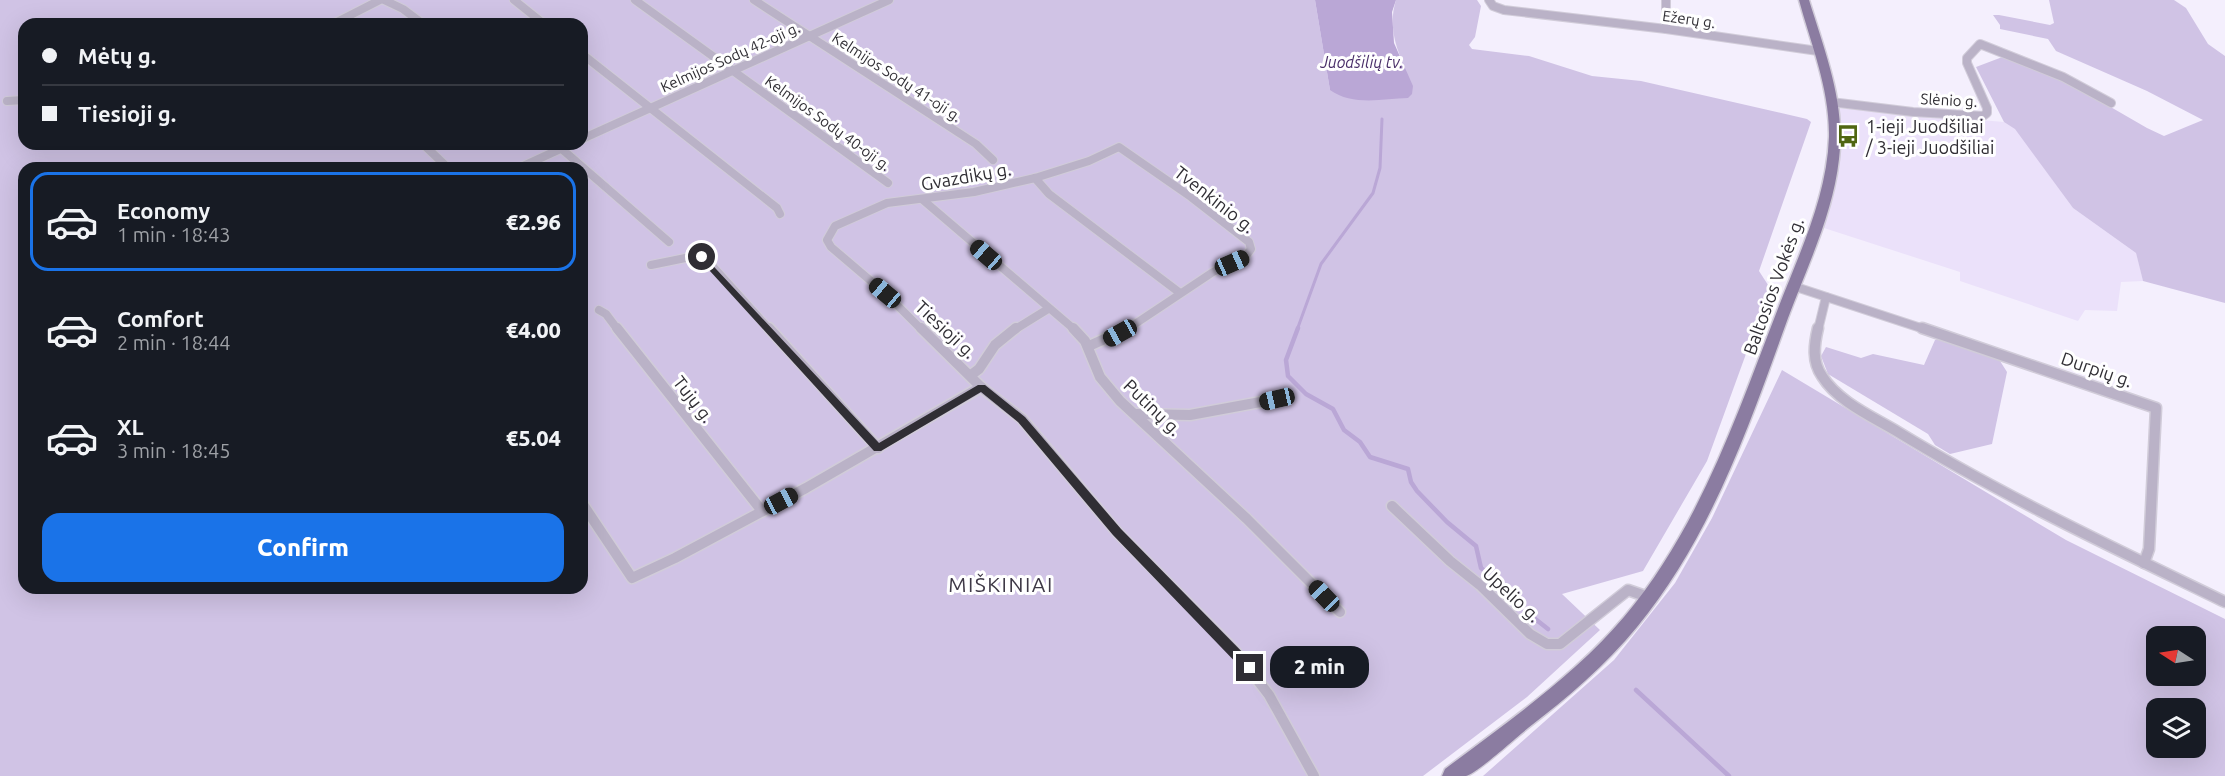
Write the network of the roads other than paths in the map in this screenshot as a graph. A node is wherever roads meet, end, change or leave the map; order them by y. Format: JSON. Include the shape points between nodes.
{"nodes":[{"id":1,"x":382,"y":0,"type":"edge"},
{"id":2,"x":514,"y":0,"type":"edge"},
{"id":3,"x":635,"y":0,"type":"edge"},
{"id":4,"x":754,"y":0,"type":"edge"},
{"id":5,"x":889,"y":0,"type":"edge"},
{"id":6,"x":1489,"y":0,"type":"edge"},
{"id":7,"x":1666,"y":0,"type":"edge"},
{"id":8,"x":1804,"y":0,"type":"edge"},
{"id":9,"x":345,"y":18,"type":"edge"},
{"id":10,"x":413,"y":18,"type":"edge"},
{"id":11,"x":536,"y":18,"type":"edge"},
{"id":12,"x":1666,"y":29,"type":"junction"},
{"id":13,"x":809,"y":36,"type":"junction"},
{"id":14,"x":1818,"y":51,"type":"junction"},
{"id":15,"x":588,"y":59,"type":"edge"},
{"id":16,"x":733,"y":71,"type":"junction"},
{"id":17,"x":18,"y":100,"type":"edge"},
{"id":18,"x":7,"y":101,"type":"dead end"},
{"id":19,"x":1831,"y":102,"type":"junction"},
{"id":20,"x":2111,"y":103,"type":"dead end"},
{"id":21,"x":650,"y":108,"type":"junction"},
{"id":22,"x":588,"y":136,"type":"edge"},
{"id":23,"x":1119,"y":147,"type":"joint"},
{"id":24,"x":429,"y":150,"type":"edge"},
{"id":25,"x":552,"y":150,"type":"edge"},
{"id":26,"x":564,"y":150,"type":"edge"},
{"id":27,"x":993,"y":160,"type":"dead end"},
{"id":28,"x":442,"y":162,"type":"edge"},
{"id":29,"x":530,"y":162,"type":"edge"},
{"id":30,"x":577,"y":162,"type":"edge"},
{"id":31,"x":588,"y":171,"type":"edge"},
{"id":32,"x":1035,"y":178,"type":"junction"},
{"id":33,"x":888,"y":183,"type":"dead end"},
{"id":34,"x":923,"y":200,"type":"junction"},
{"id":35,"x":780,"y":214,"type":"dead end"},
{"id":36,"x":827,"y":240,"type":"joint"},
{"id":37,"x":669,"y":242,"type":"dead end"},
{"id":38,"x":651,"y":265,"type":"dead end"},
{"id":39,"x":1793,"y":286,"type":"junction"},
{"id":40,"x":1179,"y":293,"type":"junction"},
{"id":41,"x":1826,"y":297,"type":"junction"},
{"id":42,"x":1048,"y":309,"type":"junction"},
{"id":43,"x":599,"y":310,"type":"dead end"},
{"id":44,"x":1089,"y":346,"type":"junction"},
{"id":45,"x":971,"y":375,"type":"junction"},
{"id":46,"x":981,"y":387,"type":"junction"},
{"id":47,"x":1277,"y":399,"type":"dead end"},
{"id":48,"x":1136,"y":414,"type":"junction"},
{"id":49,"x":878,"y":448,"type":"junction"},
{"id":50,"x":1392,"y":506,"type":"dead end"},
{"id":51,"x":762,"y":511,"type":"junction"},
{"id":52,"x":588,"y":512,"type":"edge"},
{"id":53,"x":2144,"y":563,"type":"junction"},
{"id":54,"x":1651,"y":598,"type":"junction"},
{"id":55,"x":2225,"y":602,"type":"edge"},
{"id":56,"x":1340,"y":612,"type":"dead end"},
{"id":57,"x":1314,"y":776,"type":"edge"},
{"id":58,"x":1452,"y":776,"type":"edge"}],
"edges":[{"from":1,"to":9,"type":"street"},
{"from":1,"to":10,"type":"street"},
{"from":2,"to":11,"type":"street"},
{"from":3,"to":16,"type":"street","name":"Kelmijos Sodų 40-oji g."},
{"from":4,"to":13,"type":"street","name":"Kelmijos Sodų 41-oji g."},
{"from":5,"to":13,"type":"street","name":"Kelmijos Sodų 42-oji g."},
{"from":6,"to":12,"type":"street","name":"Ežerų g.","via":[[1504,10]]},
{"from":7,"to":12,"type":"street"},
{"from":8,"to":14,"type":"main road","name":"Baltosios Vokės g."},
{"from":12,"to":14,"type":"street","name":"Ežerų g."},
{"from":13,"to":16,"type":"street","name":"Kelmijos Sodų 42-oji g."},
{"from":13,"to":27,"type":"street","name":"Kelmijos Sodų 41-oji g.","via":[[976,144]]},
{"from":14,"to":19,"type":"main road","name":"Baltosios Vokės g."},
{"from":15,"to":21,"type":"street"},
{"from":16,"to":21,"type":"street","name":"Kelmijos Sodų 42-oji g."},
{"from":16,"to":33,"type":"street","name":"Kelmijos Sodų 40-oji g."},
{"from":17,"to":18,"type":"street"},
{"from":19,"to":20,"type":"street","name":"Slėnio g.","via":[[1983,116],[1987,108],[1967,63],[1980,44],[2063,76]]},
{"from":19,"to":39,"type":"main road","name":"Baltosios Vokės g.","via":[[1834,160]]},
{"from":21,"to":22,"type":"street","name":"Kelmijos Sodų 42-oji g."},
{"from":21,"to":35,"type":"street"},
{"from":23,"to":32,"type":"street","name":"Gvazdikų g."},
{"from":23,"to":40,"type":"street","name":"Tvenkinio g.","via":[[1251,245],[1248,255]]},
{"from":24,"to":28,"type":"street"},
{"from":25,"to":29,"type":"street"},
{"from":26,"to":30,"type":"street"},
{"from":31,"to":37,"type":"street"},
{"from":32,"to":34,"type":"street","name":"Gvazdikų g."},
{"from":32,"to":40,"type":"street","via":[[1049,194]]},
{"from":34,"to":36,"type":"street","name":"Gvazdikų g.","via":[[887,203],[870,210],[835,226]]},
{"from":34,"to":42,"type":"street","name":"Putinų g."},
{"from":36,"to":45,"type":"street","name":"Tiesioji g."},
{"from":38,"to":49,"type":"street","via":[[695,256],[706,259]]},
{"from":39,"to":41,"type":"street","name":"Durpių g."},
{"from":39,"to":54,"type":"main road","name":"Baltosios Vokės g.","via":[[1710,495]]},
{"from":40,"to":44,"type":"street","name":"Tvenkinio g.","via":[[1120,333]]},
{"from":41,"to":53,"type":"street","via":[[1815,360],[1836,391],[1978,480]]},
{"from":41,"to":53,"type":"street","name":"Durpių g.","via":[[2156,408],[2149,549]]},
{"from":42,"to":44,"type":"street","name":"Putinų g."},
{"from":42,"to":45,"type":"street","via":[[1004,337]]},
{"from":43,"to":51,"type":"street","name":"Tujų g."},
{"from":44,"to":48,"type":"street","name":"Putinų g.","via":[[1101,378]]},
{"from":45,"to":46,"type":"street","name":"Tiesioji g."},
{"from":46,"to":49,"type":"street"},
{"from":46,"to":57,"type":"street","name":"Tiesioji g.","via":[[1028,425],[1117,532],[1250,668]]},
{"from":47,"to":48,"type":"street","via":[[1182,415]]},
{"from":48,"to":56,"type":"street","name":"Putinų g."},
{"from":49,"to":51,"type":"street"},
{"from":50,"to":54,"type":"street","name":"Upelio g.","via":[[1530,634],[1547,644],[1560,644],[1628,590]]},
{"from":51,"to":52,"type":"street","via":[[632,578]]},
{"from":53,"to":55,"type":"street"},
{"from":54,"to":58,"type":"main road","name":"Baltosios Vokės g.","via":[[1569,684]]}]}
